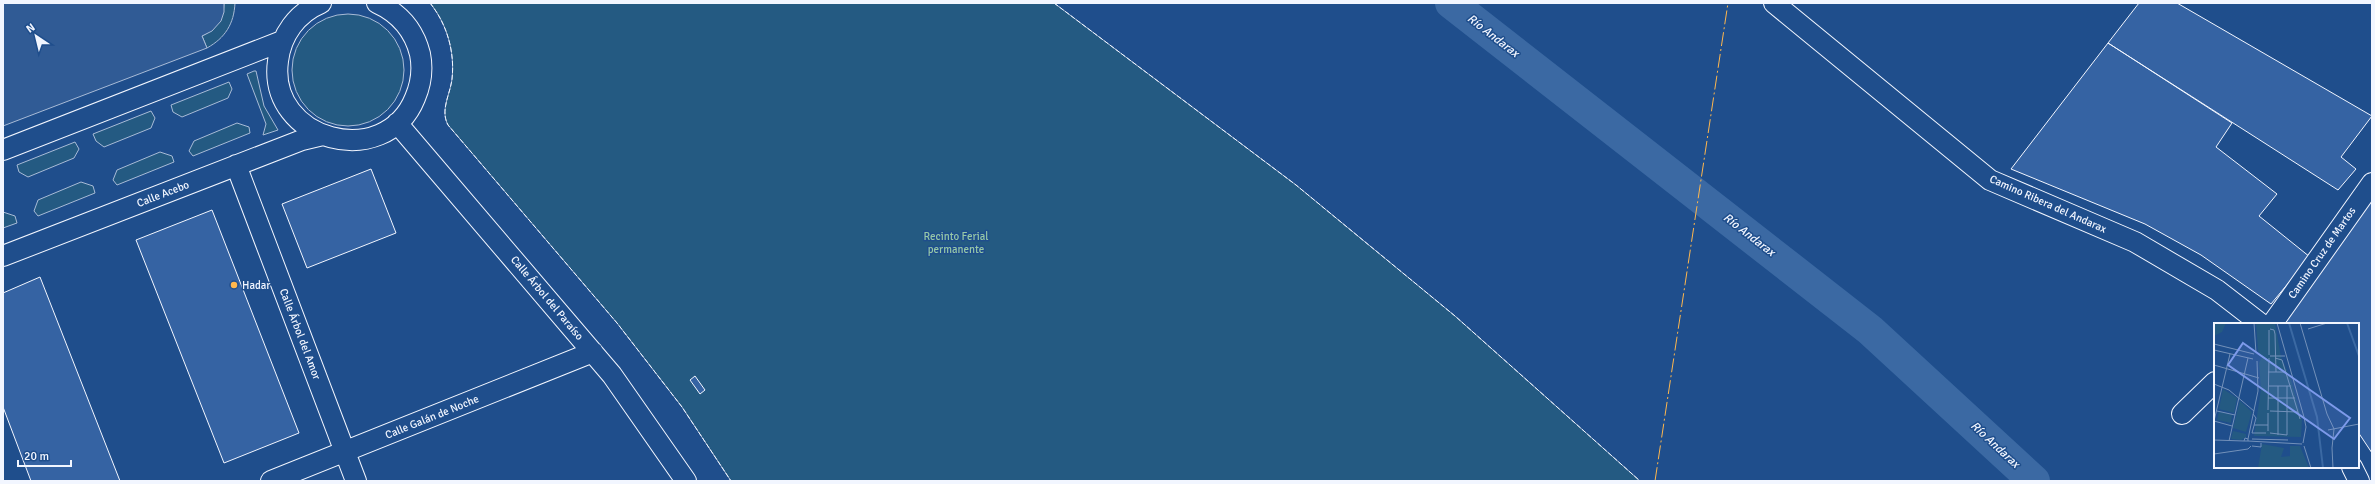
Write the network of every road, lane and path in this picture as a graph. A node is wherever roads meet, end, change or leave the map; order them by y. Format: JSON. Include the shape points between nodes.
{"nodes":[{"id":1,"x":321,"y":3,"type":"edge"},
{"id":2,"x":377,"y":3,"type":"edge"},
{"id":3,"x":1774,"y":3,"type":"edge"},
{"id":4,"x":296,"y":9,"type":"edge"},
{"id":5,"x":282,"y":41,"type":"junction"},
{"id":6,"x":397,"y":124,"type":"junction"},
{"id":7,"x":323,"y":135,"type":"junction"},
{"id":8,"x":3,"y":150,"type":"edge"},
{"id":9,"x":236,"y":165,"type":"junction"},
{"id":10,"x":2372,"y":183,"type":"edge"},
{"id":11,"x":3,"y":256,"type":"edge"},
{"id":12,"x":2259,"y":323,"type":"edge"},
{"id":13,"x":2273,"y":323,"type":"edge"},
{"id":14,"x":593,"y":352,"type":"junction"},
{"id":15,"x":2214,"y":383,"type":"edge"},
{"id":16,"x":2182,"y":414,"type":"dead end"},
{"id":17,"x":345,"y":453,"type":"junction"},
{"id":18,"x":2352,"y":468,"type":"edge"},
{"id":19,"x":271,"y":481,"type":"edge"},
{"id":20,"x":356,"y":481,"type":"edge"},
{"id":21,"x":686,"y":481,"type":"edge"},
{"id":22,"x":2359,"y":481,"type":"edge"}],
"edges":[{"from":1,"to":4,"type":"street"},
{"from":2,"to":6,"type":"street","via":[[406,23],[417,42],[422,64],[420,85],[412,106]]},
{"from":3,"to":12,"type":"street","name":"Camino Ribera del Andarax","via":[[1990,180],[2135,242],[2217,290]]},
{"from":4,"to":5,"type":"street"},
{"from":5,"to":7,"type":"street","via":[[277,74],[283,96],[295,117]]},
{"from":5,"to":8,"type":"street"},
{"from":6,"to":7,"type":"street","via":[[377,135],[355,140]]},
{"from":6,"to":14,"type":"street","name":"Calle Árbol del Paraíso"},
{"from":7,"to":9,"type":"street","name":"Calle Acebo","via":[[302,140]]},
{"from":9,"to":11,"type":"street","name":"Calle Acebo"},
{"from":9,"to":17,"type":"street","name":"Calle Árbol del Amor"},
{"from":10,"to":13,"type":"street","name":"Camino Cruz de Martos"},
{"from":14,"to":17,"type":"street","name":"Calle Galán de Noche"},
{"from":14,"to":21,"type":"street","name":"Calle Árbol del Paraíso"},
{"from":15,"to":16,"type":"street"},
{"from":17,"to":19,"type":"street","name":"Calle Galán de Noche"},
{"from":17,"to":20,"type":"street","name":"Calle Árbol del Amor"},
{"from":18,"to":22,"type":"street"}]}
